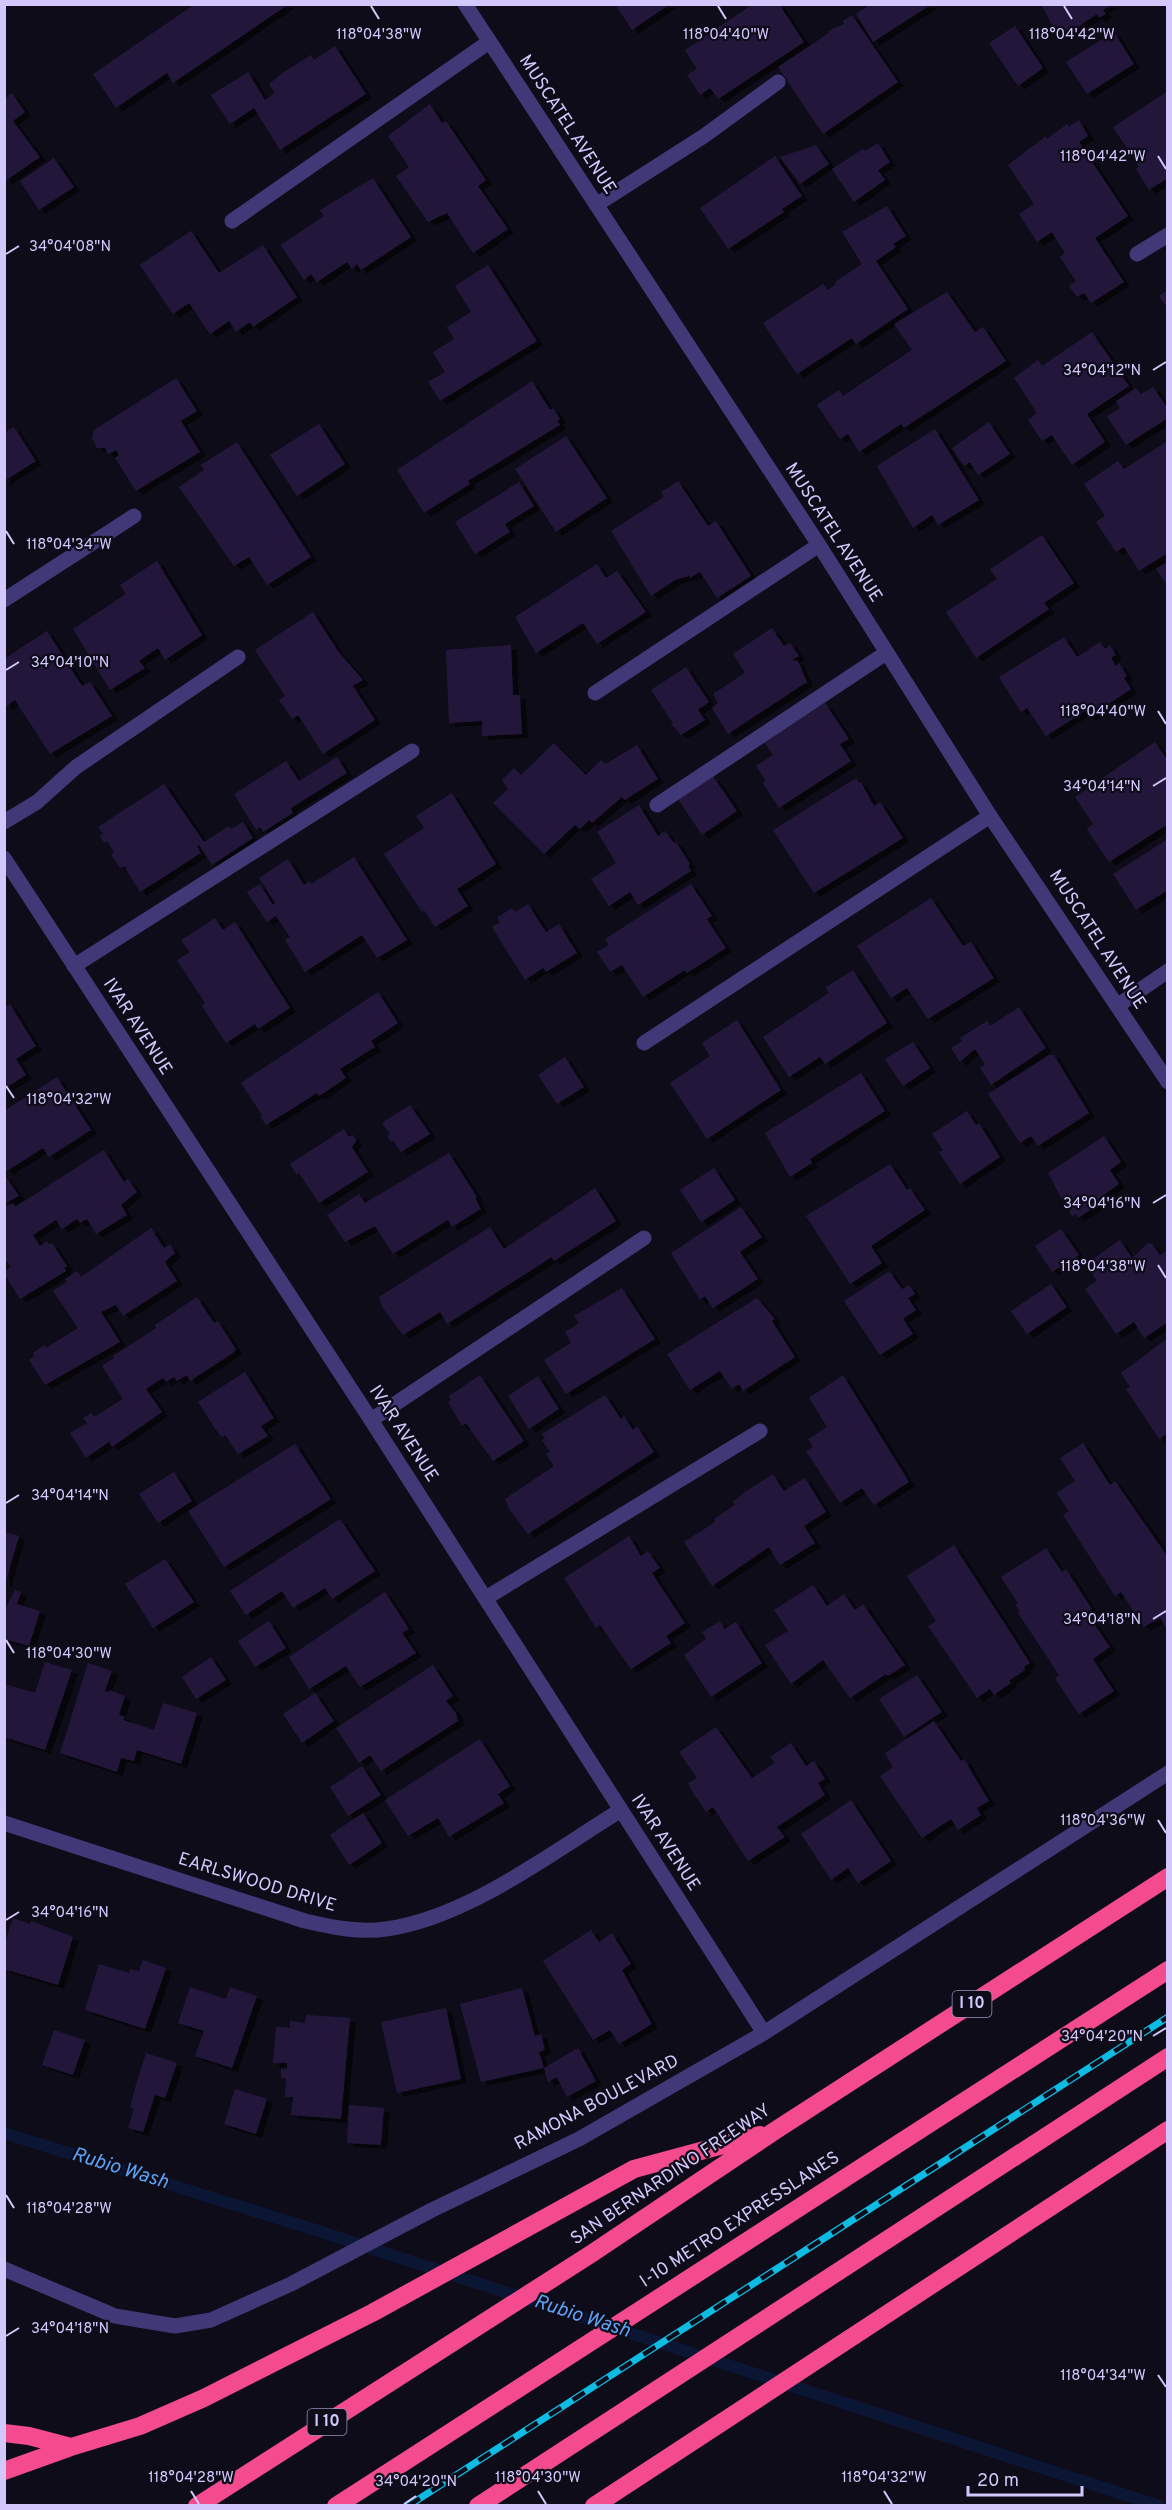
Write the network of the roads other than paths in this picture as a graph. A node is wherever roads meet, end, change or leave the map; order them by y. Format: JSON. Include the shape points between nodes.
{"nodes":[{"id":1,"x":465,"y":4,"type":"edge"},
{"id":2,"x":489,"y":42,"type":"junction"},
{"id":3,"x":778,"y":82,"type":"dead end"},
{"id":4,"x":596,"y":205,"type":"junction"},
{"id":5,"x":232,"y":221,"type":"dead end"},
{"id":6,"x":1167,"y":235,"type":"edge"},
{"id":7,"x":1137,"y":254,"type":"dead end"},
{"id":8,"x":134,"y":516,"type":"dead end"},
{"id":9,"x":819,"y":545,"type":"junction"},
{"id":10,"x":4,"y":600,"type":"edge"},
{"id":11,"x":886,"y":653,"type":"junction"},
{"id":12,"x":238,"y":657,"type":"dead end"},
{"id":13,"x":595,"y":693,"type":"dead end"},
{"id":14,"x":412,"y":751,"type":"dead end"},
{"id":15,"x":657,"y":805,"type":"dead end"},
{"id":16,"x":990,"y":816,"type":"junction"},
{"id":17,"x":4,"y":822,"type":"edge"},
{"id":18,"x":4,"y":858,"type":"edge"},
{"id":19,"x":74,"y":966,"type":"junction"},
{"id":20,"x":1167,"y":971,"type":"edge"},
{"id":21,"x":1117,"y":1006,"type":"junction"},
{"id":22,"x":644,"y":1044,"type":"dead end"},
{"id":23,"x":1167,"y":1082,"type":"edge"},
{"id":24,"x":644,"y":1238,"type":"dead end"},
{"id":25,"x":371,"y":1420,"type":"junction"},
{"id":26,"x":760,"y":1431,"type":"dead end"},
{"id":27,"x":486,"y":1598,"type":"junction"},
{"id":28,"x":1167,"y":1773,"type":"edge"},
{"id":29,"x":621,"y":1810,"type":"junction"},
{"id":30,"x":4,"y":1823,"type":"edge"},
{"id":31,"x":1167,"y":1877,"type":"edge"},
{"id":32,"x":1167,"y":1970,"type":"edge"},
{"id":33,"x":764,"y":2033,"type":"junction"},
{"id":34,"x":1167,"y":2057,"type":"edge"},
{"id":35,"x":776,"y":2130,"type":"junction"},
{"id":36,"x":1167,"y":2130,"type":"edge"},
{"id":37,"x":4,"y":2270,"type":"edge"},
{"id":38,"x":4,"y":2433,"type":"edge"},
{"id":39,"x":71,"y":2446,"type":"junction"},
{"id":40,"x":4,"y":2471,"type":"edge"},
{"id":41,"x":197,"y":2505,"type":"edge"},
{"id":42,"x":336,"y":2505,"type":"edge"},
{"id":43,"x":478,"y":2505,"type":"edge"},
{"id":44,"x":594,"y":2505,"type":"edge"}],
"edges":[{"from":1,"to":2,"type":"street","name":"MUSCATEL AVENUE"},
{"from":2,"to":4,"type":"street","name":"MUSCATEL AVENUE"},
{"from":2,"to":5,"type":"street"},
{"from":3,"to":4,"type":"street","via":[[704,136]]},
{"from":4,"to":9,"type":"street","name":"MUSCATEL AVENUE"},
{"from":6,"to":7,"type":"street"},
{"from":8,"to":10,"type":"street"},
{"from":9,"to":11,"type":"street","name":"MUSCATEL AVENUE"},
{"from":9,"to":13,"type":"street"},
{"from":11,"to":15,"type":"street"},
{"from":11,"to":16,"type":"street","name":"MUSCATEL AVENUE"},
{"from":12,"to":17,"type":"street","via":[[76,767],[37,802]]},
{"from":14,"to":19,"type":"street"},
{"from":16,"to":21,"type":"street","name":"MUSCATEL AVENUE"},
{"from":16,"to":22,"type":"street"},
{"from":18,"to":19,"type":"street","name":"IVAR AVENUE"},
{"from":19,"to":25,"type":"street","name":"IVAR AVENUE"},
{"from":20,"to":21,"type":"street"},
{"from":21,"to":23,"type":"street","name":"MUSCATEL AVENUE"},
{"from":24,"to":25,"type":"street"},
{"from":25,"to":27,"type":"street","name":"IVAR AVENUE"},
{"from":26,"to":27,"type":"street"},
{"from":27,"to":29,"type":"street","name":"IVAR AVENUE"},
{"from":28,"to":33,"type":"street","name":"RAMONA BOULEVARD"},
{"from":29,"to":30,"type":"street","name":"EARLSWOOD DRIVE","via":[[459,1910],[385,1929],[342,1929],[305,1921]]},
{"from":29,"to":33,"type":"street","name":"IVAR AVENUE"},
{"from":31,"to":35,"type":"highway","name":"SAN BERNARDINO FREEWAY","number":"I 10"},
{"from":32,"to":42,"type":"highway","name":"I-10 METRO EXPRESSLANES"},
{"from":33,"to":37,"type":"street","name":"RAMONA BOULEVARD","via":[[579,2139],[212,2320],[175,2326],[115,2316]]},
{"from":34,"to":43,"type":"highway"},
{"from":35,"to":39,"type":"highway","via":[[634,2169],[372,2313],[204,2398],[140,2426]]},
{"from":35,"to":41,"type":"highway","name":"SAN BERNARDINO FREEWAY","number":"I 10","via":[[591,2254]]},
{"from":36,"to":44,"type":"highway"},
{"from":38,"to":39,"type":"highway"},
{"from":39,"to":40,"type":"highway"}]}
